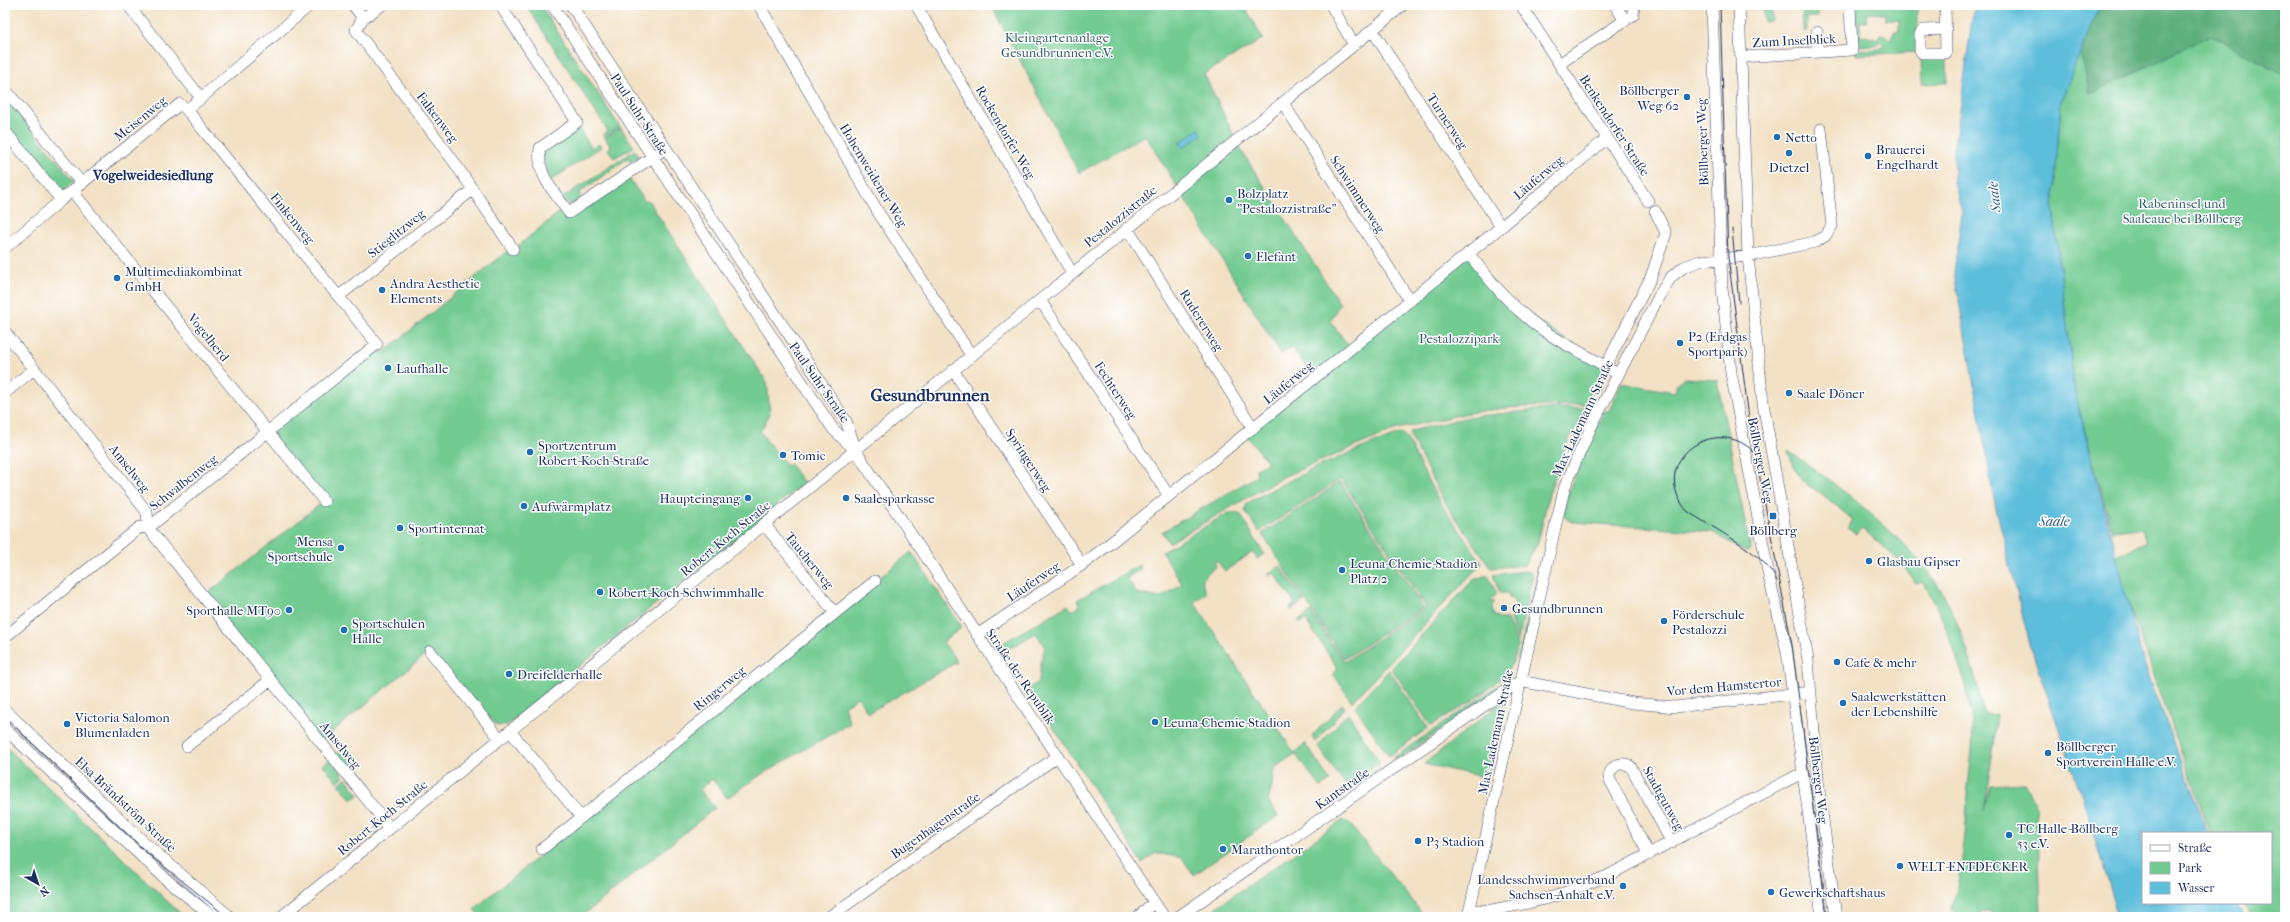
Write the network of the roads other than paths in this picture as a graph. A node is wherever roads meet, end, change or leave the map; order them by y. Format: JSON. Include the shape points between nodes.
{"nodes":[{"id":1,"x":128,"y":5,"type":"edge"},
{"id":2,"x":310,"y":5,"type":"edge"},
{"id":3,"x":353,"y":5,"type":"edge"},
{"id":4,"x":382,"y":5,"type":"edge"},
{"id":5,"x":500,"y":5,"type":"edge"},
{"id":6,"x":552,"y":5,"type":"edge"},
{"id":7,"x":571,"y":5,"type":"edge"},
{"id":8,"x":759,"y":5,"type":"edge"},
{"id":9,"x":916,"y":5,"type":"edge"},
{"id":10,"x":1331,"y":5,"type":"edge"},
{"id":11,"x":1404,"y":5,"type":"edge"},
{"id":12,"x":1521,"y":5,"type":"edge"},
{"id":13,"x":1615,"y":5,"type":"edge"},
{"id":14,"x":1634,"y":5,"type":"edge"},
{"id":15,"x":1712,"y":5,"type":"edge"},
{"id":16,"x":1740,"y":5,"type":"edge"},
{"id":17,"x":1850,"y":5,"type":"edge"},
{"id":18,"x":1945,"y":5,"type":"edge"},
{"id":19,"x":363,"y":18,"type":"junction"},
{"id":20,"x":1625,"y":21,"type":"junction"},
{"id":21,"x":1946,"y":29,"type":"dead end"},
{"id":22,"x":1372,"y":30,"type":"junction"},
{"id":23,"x":1817,"y":32,"type":"dead end"},
{"id":24,"x":1354,"y":45,"type":"junction"},
{"id":25,"x":1817,"y":52,"type":"junction"},
{"id":26,"x":1741,"y":57,"type":"junction"},
{"id":27,"x":1559,"y":64,"type":"junction"},
{"id":28,"x":5,"y":89,"type":"edge"},
{"id":29,"x":201,"y":98,"type":"junction"},
{"id":30,"x":1283,"y":103,"type":"junction"},
{"id":31,"x":187,"y":110,"type":"junction"},
{"id":32,"x":1821,"y":129,"type":"dead end"},
{"id":33,"x":5,"y":131,"type":"edge"},
{"id":34,"x":1606,"y":138,"type":"junction"},
{"id":35,"x":666,"y":148,"type":"junction"},
{"id":36,"x":652,"y":157,"type":"junction"},
{"id":37,"x":82,"y":184,"type":"junction"},
{"id":38,"x":72,"y":191,"type":"junction"},
{"id":39,"x":471,"y":191,"type":"junction"},
{"id":40,"x":61,"y":200,"type":"junction"},
{"id":41,"x":1648,"y":201,"type":"dead end"},
{"id":42,"x":1654,"y":211,"type":"dead end"},
{"id":43,"x":1501,"y":227,"type":"junction"},
{"id":44,"x":1127,"y":228,"type":"junction"},
{"id":45,"x":5,"y":248,"type":"edge"},
{"id":46,"x":512,"y":249,"type":"dead end"},
{"id":47,"x":1468,"y":253,"type":"junction"},
{"id":48,"x":1748,"y":256,"type":"junction"},
{"id":49,"x":1720,"y":258,"type":"junction"},
{"id":50,"x":1072,"y":273,"type":"junction"},
{"id":51,"x":339,"y":296,"type":"junction"},
{"id":52,"x":1040,"y":300,"type":"junction"},
{"id":53,"x":1410,"y":301,"type":"junction"},
{"id":54,"x":5,"y":332,"type":"edge"},
{"id":55,"x":377,"y":344,"type":"joint"},
{"id":56,"x":971,"y":356,"type":"junction"},
{"id":57,"x":1606,"y":366,"type":"junction"},
{"id":58,"x":34,"y":368,"type":"junction"},
{"id":59,"x":953,"y":370,"type":"junction"},
{"id":60,"x":1618,"y":374,"type":"junction"},
{"id":61,"x":5,"y":393,"type":"edge"},
{"id":62,"x":1253,"y":428,"type":"junction"},
{"id":63,"x":268,"y":432,"type":"junction"},
{"id":64,"x":856,"y":451,"type":"junction"},
{"id":65,"x":1169,"y":496,"type":"junction"},
{"id":66,"x":324,"y":501,"type":"dead end"},
{"id":67,"x":764,"y":524,"type":"junction"},
{"id":68,"x":148,"y":528,"type":"junction"},
{"id":69,"x":1082,"y":565,"type":"junction"},
{"id":70,"x":875,"y":580,"type":"dead end"},
{"id":71,"x":835,"y":613,"type":"junction"},
{"id":72,"x":977,"y":635,"type":"junction"},
{"id":73,"x":5,"y":637,"type":"edge"},
{"id":74,"x":430,"y":651,"type":"dead end"},
{"id":75,"x":270,"y":680,"type":"junction"},
{"id":76,"x":1520,"y":681,"type":"junction"},
{"id":77,"x":1811,"y":692,"type":"junction"},
{"id":78,"x":1794,"y":694,"type":"junction"},
{"id":79,"x":5,"y":710,"type":"edge"},
{"id":80,"x":5,"y":729,"type":"edge"},
{"id":81,"x":510,"y":731,"type":"junction"},
{"id":82,"x":500,"y":739,"type":"junction"},
{"id":83,"x":187,"y":746,"type":"dead end"},
{"id":84,"x":1058,"y":756,"type":"junction"},
{"id":85,"x":1804,"y":775,"type":"junction"},
{"id":86,"x":582,"y":817,"type":"junction"},
{"id":87,"x":390,"y":828,"type":"junction"},
{"id":88,"x":1672,"y":843,"type":"junction"},
{"id":89,"x":542,"y":849,"type":"dead end"},
{"id":90,"x":1649,"y":855,"type":"junction"},
{"id":91,"x":171,"y":884,"type":"junction"},
{"id":92,"x":1154,"y":902,"type":"junction"},
{"id":93,"x":1469,"y":914,"type":"edge"},
{"id":94,"x":200,"y":917,"type":"edge"},
{"id":95,"x":212,"y":917,"type":"edge"},
{"id":96,"x":230,"y":917,"type":"edge"},
{"id":97,"x":281,"y":917,"type":"edge"},
{"id":98,"x":829,"y":917,"type":"edge"},
{"id":99,"x":1138,"y":917,"type":"edge"},
{"id":100,"x":1164,"y":917,"type":"edge"},
{"id":101,"x":1178,"y":917,"type":"edge"},
{"id":102,"x":1822,"y":917,"type":"edge"},
{"id":103,"x":1836,"y":917,"type":"edge"}],
"edges":[{"from":1,"to":29,"type":"street"},
{"from":2,"to":29,"type":"street","name":"Meisenweg"},
{"from":3,"to":19,"type":"street"},
{"from":4,"to":19,"type":"street"},
{"from":5,"to":36,"type":"street","via":[[577,122],[540,148],[538,161],[542,174],[569,213]]},
{"from":6,"to":36,"type":"street","name":"Paul-Suhr-Straße"},
{"from":7,"to":35,"type":"street","name":"Paul-Suhr-Straße"},
{"from":8,"to":56,"type":"street","name":"Hohenweidener Weg","via":[[878,212]]},
{"from":9,"to":50,"type":"street","name":"Rockendorfer Weg"},
{"from":10,"to":24,"type":"street"},
{"from":11,"to":22,"type":"street","name":"Pestalozzistraße"},
{"from":12,"to":27,"type":"street","name":"Benkendorfer Straße"},
{"from":13,"to":20,"type":"street"},
{"from":14,"to":20,"type":"street","via":[[1632,15]]},
{"from":15,"to":49,"type":"street","name":"Böllberger Weg"},
{"from":16,"to":26,"type":"street","name":"Böllberger Weg"},
{"from":17,"to":25,"type":"street","name":"Zum Inselblick","via":[[1852,50]]},
{"from":18,"to":21,"type":"street"},
{"from":19,"to":39,"type":"street","name":"Falkenweg","via":[[356,30],[452,159]]},
{"from":20,"to":27,"type":"street"},
{"from":22,"to":24,"type":"street","name":"Pestalozzistraße"},
{"from":22,"to":43,"type":"street","name":"Turnerweg"},
{"from":23,"to":25,"type":"street"},
{"from":24,"to":30,"type":"street","name":"Pestalozzistraße"},
{"from":25,"to":26,"type":"street","name":"Zum Inselblick"},
{"from":26,"to":48,"type":"street","name":"Böllberger Weg"},
{"from":27,"to":34,"type":"street","name":"Benkendorfer Straße"},
{"from":28,"to":37,"type":"street"},
{"from":29,"to":31,"type":"street","name":"Meisenweg"},
{"from":30,"to":44,"type":"street","name":"Pestalozzistraße"},
{"from":30,"to":53,"type":"street","name":"Schwimmerweg"},
{"from":31,"to":37,"type":"street","name":"Meisenweg","via":[[180,104]]},
{"from":31,"to":51,"type":"street","name":"Finkenweg"},
{"from":32,"to":48,"type":"street","name":"Max-Lademann-Straße","via":[[1832,226],[1825,236],[1815,242]]},
{"from":33,"to":40,"type":"street"},
{"from":34,"to":41,"type":"street","name":"Benkendorfer Straße"},
{"from":34,"to":43,"type":"street","name":"Läuferweg"},
{"from":35,"to":36,"type":"street"},
{"from":35,"to":64,"type":"street","name":"Paul-Suhr-Straße","via":[[846,421]]},
{"from":36,"to":64,"type":"street","name":"Paul-Suhr-Straße","via":[[833,429]]},
{"from":37,"to":38,"type":"street","name":"Meisenweg"},
{"from":38,"to":40,"type":"street","name":"Meisenweg"},
{"from":38,"to":63,"type":"street","name":"Vogelherd"},
{"from":39,"to":46,"type":"street","name":"Falkenweg"},
{"from":39,"to":51,"type":"street","name":"Stieglitzweg"},
{"from":40,"to":45,"type":"street","name":"Meisenweg"},
{"from":42,"to":57,"type":"street","name":"Max-Lademann-Straße","via":[[1666,233],[1652,278]]},
{"from":43,"to":47,"type":"street","name":"Läuferweg"},
{"from":44,"to":50,"type":"street","name":"Pestalozzistraße"},
{"from":44,"to":62,"type":"street","name":"Rudererweg"},
{"from":47,"to":53,"type":"street","name":"Läuferweg"},
{"from":47,"to":57,"type":"street","via":[[1495,287],[1528,318],[1571,348]]},
{"from":48,"to":49,"type":"street","name":"Max-Lademann-Straße"},
{"from":48,"to":77,"type":"street","name":"Böllberger Weg","via":[[1763,403],[1808,660]]},
{"from":49,"to":60,"type":"street","name":"Max-Lademann-Straße","via":[[1684,267],[1671,277]]},
{"from":49,"to":78,"type":"street","name":"Böllberger Weg","via":[[1735,399]]},
{"from":50,"to":52,"type":"street","name":"Pestalozzistraße"},
{"from":51,"to":55,"type":"street","name":"Finkenweg"},
{"from":52,"to":56,"type":"street","name":"Pestalozzistraße"},
{"from":52,"to":65,"type":"street","name":"Fechterweg"},
{"from":53,"to":62,"type":"street","name":"Läuferweg"},
{"from":54,"to":58,"type":"street","name":"Amselweg"},
{"from":55,"to":63,"type":"street","name":"Schwalbenweg"},
{"from":56,"to":59,"type":"street","name":"Pestalozzistraße"},
{"from":57,"to":60,"type":"street"},
{"from":58,"to":61,"type":"street"},
{"from":58,"to":68,"type":"street","name":"Amselweg","via":[[147,512]]},
{"from":59,"to":64,"type":"street","name":"Pestalozzistraße"},
{"from":59,"to":69,"type":"street","name":"Springerweg"},
{"from":60,"to":76,"type":"street","name":"Max-Lademann-Straße","via":[[1565,486]]},
{"from":62,"to":65,"type":"street","name":"Läuferweg"},
{"from":63,"to":66,"type":"street","name":"Vogelherd"},
{"from":63,"to":68,"type":"street","name":"Schwalbenweg"},
{"from":64,"to":67,"type":"street","name":"Robert-Koch-Straße"},
{"from":64,"to":72,"type":"street","name":"Straße der Republik"},
{"from":65,"to":69,"type":"street","name":"Läuferweg"},
{"from":67,"to":71,"type":"street","name":"Taucherweg"},
{"from":67,"to":81,"type":"street","name":"Robert-Koch-Straße"},
{"from":68,"to":73,"type":"street","name":"Schwalbenweg","via":[[140,527]]},
{"from":68,"to":75,"type":"street","name":"Amselweg"},
{"from":69,"to":72,"type":"street","name":"Läuferweg"},
{"from":70,"to":71,"type":"street","name":"Ringerweg"},
{"from":71,"to":86,"type":"street","name":"Ringerweg"},
{"from":72,"to":84,"type":"street","name":"Straße der Republik"},
{"from":74,"to":82,"type":"street"},
{"from":75,"to":83,"type":"street"},
{"from":75,"to":87,"type":"street","name":"Amselweg"},
{"from":76,"to":78,"type":"street","name":"Vor dem Hamstertor","via":[[1633,703],[1676,707]]},
{"from":76,"to":93,"type":"street","name":"Max-Lademann-Straße"},
{"from":76,"to":101,"type":"street","name":"Kantstraße"},
{"from":77,"to":78,"type":"street","name":"Vor dem Hamstertor"},
{"from":77,"to":103,"type":"street","name":"Böllberger Weg","via":[[1819,790]]},
{"from":78,"to":85,"type":"street","name":"Böllberger Weg"},
{"from":79,"to":96,"type":"street","name":"Elsa-Brändström-Straße","via":[[146,844]]},
{"from":80,"to":91,"type":"street"},
{"from":81,"to":82,"type":"street","name":"Robert-Koch-Straße"},
{"from":81,"to":86,"type":"street"},
{"from":82,"to":87,"type":"street","name":"Robert-Koch-Straße"},
{"from":84,"to":92,"type":"street","name":"Straße der Republik"},
{"from":84,"to":98,"type":"street","name":"Bugenhagenstraße"},
{"from":85,"to":88,"type":"street","name":"Stadtgutweg","via":[[1796,776]]},
{"from":85,"to":102,"type":"street","name":"Böllberger Weg"},
{"from":86,"to":89,"type":"street","name":"Ringerweg"},
{"from":87,"to":97,"type":"street","name":"Robert-Koch-Straße"},
{"from":88,"to":90,"type":"street","name":"Stadtgutweg"},
{"from":88,"to":90,"type":"street","name":"Stadtgutweg","via":[[1631,767],[1627,763],[1622,763],[1612,768],[1609,778]]},
{"from":90,"to":93,"type":"street","name":"Stadtgutweg","via":[[1607,876],[1556,896]]},
{"from":91,"to":94,"type":"street","via":[[181,901]]},
{"from":91,"to":95,"type":"street"},
{"from":92,"to":99,"type":"street"},
{"from":92,"to":100,"type":"street","name":"Straße der Republik"}]}
